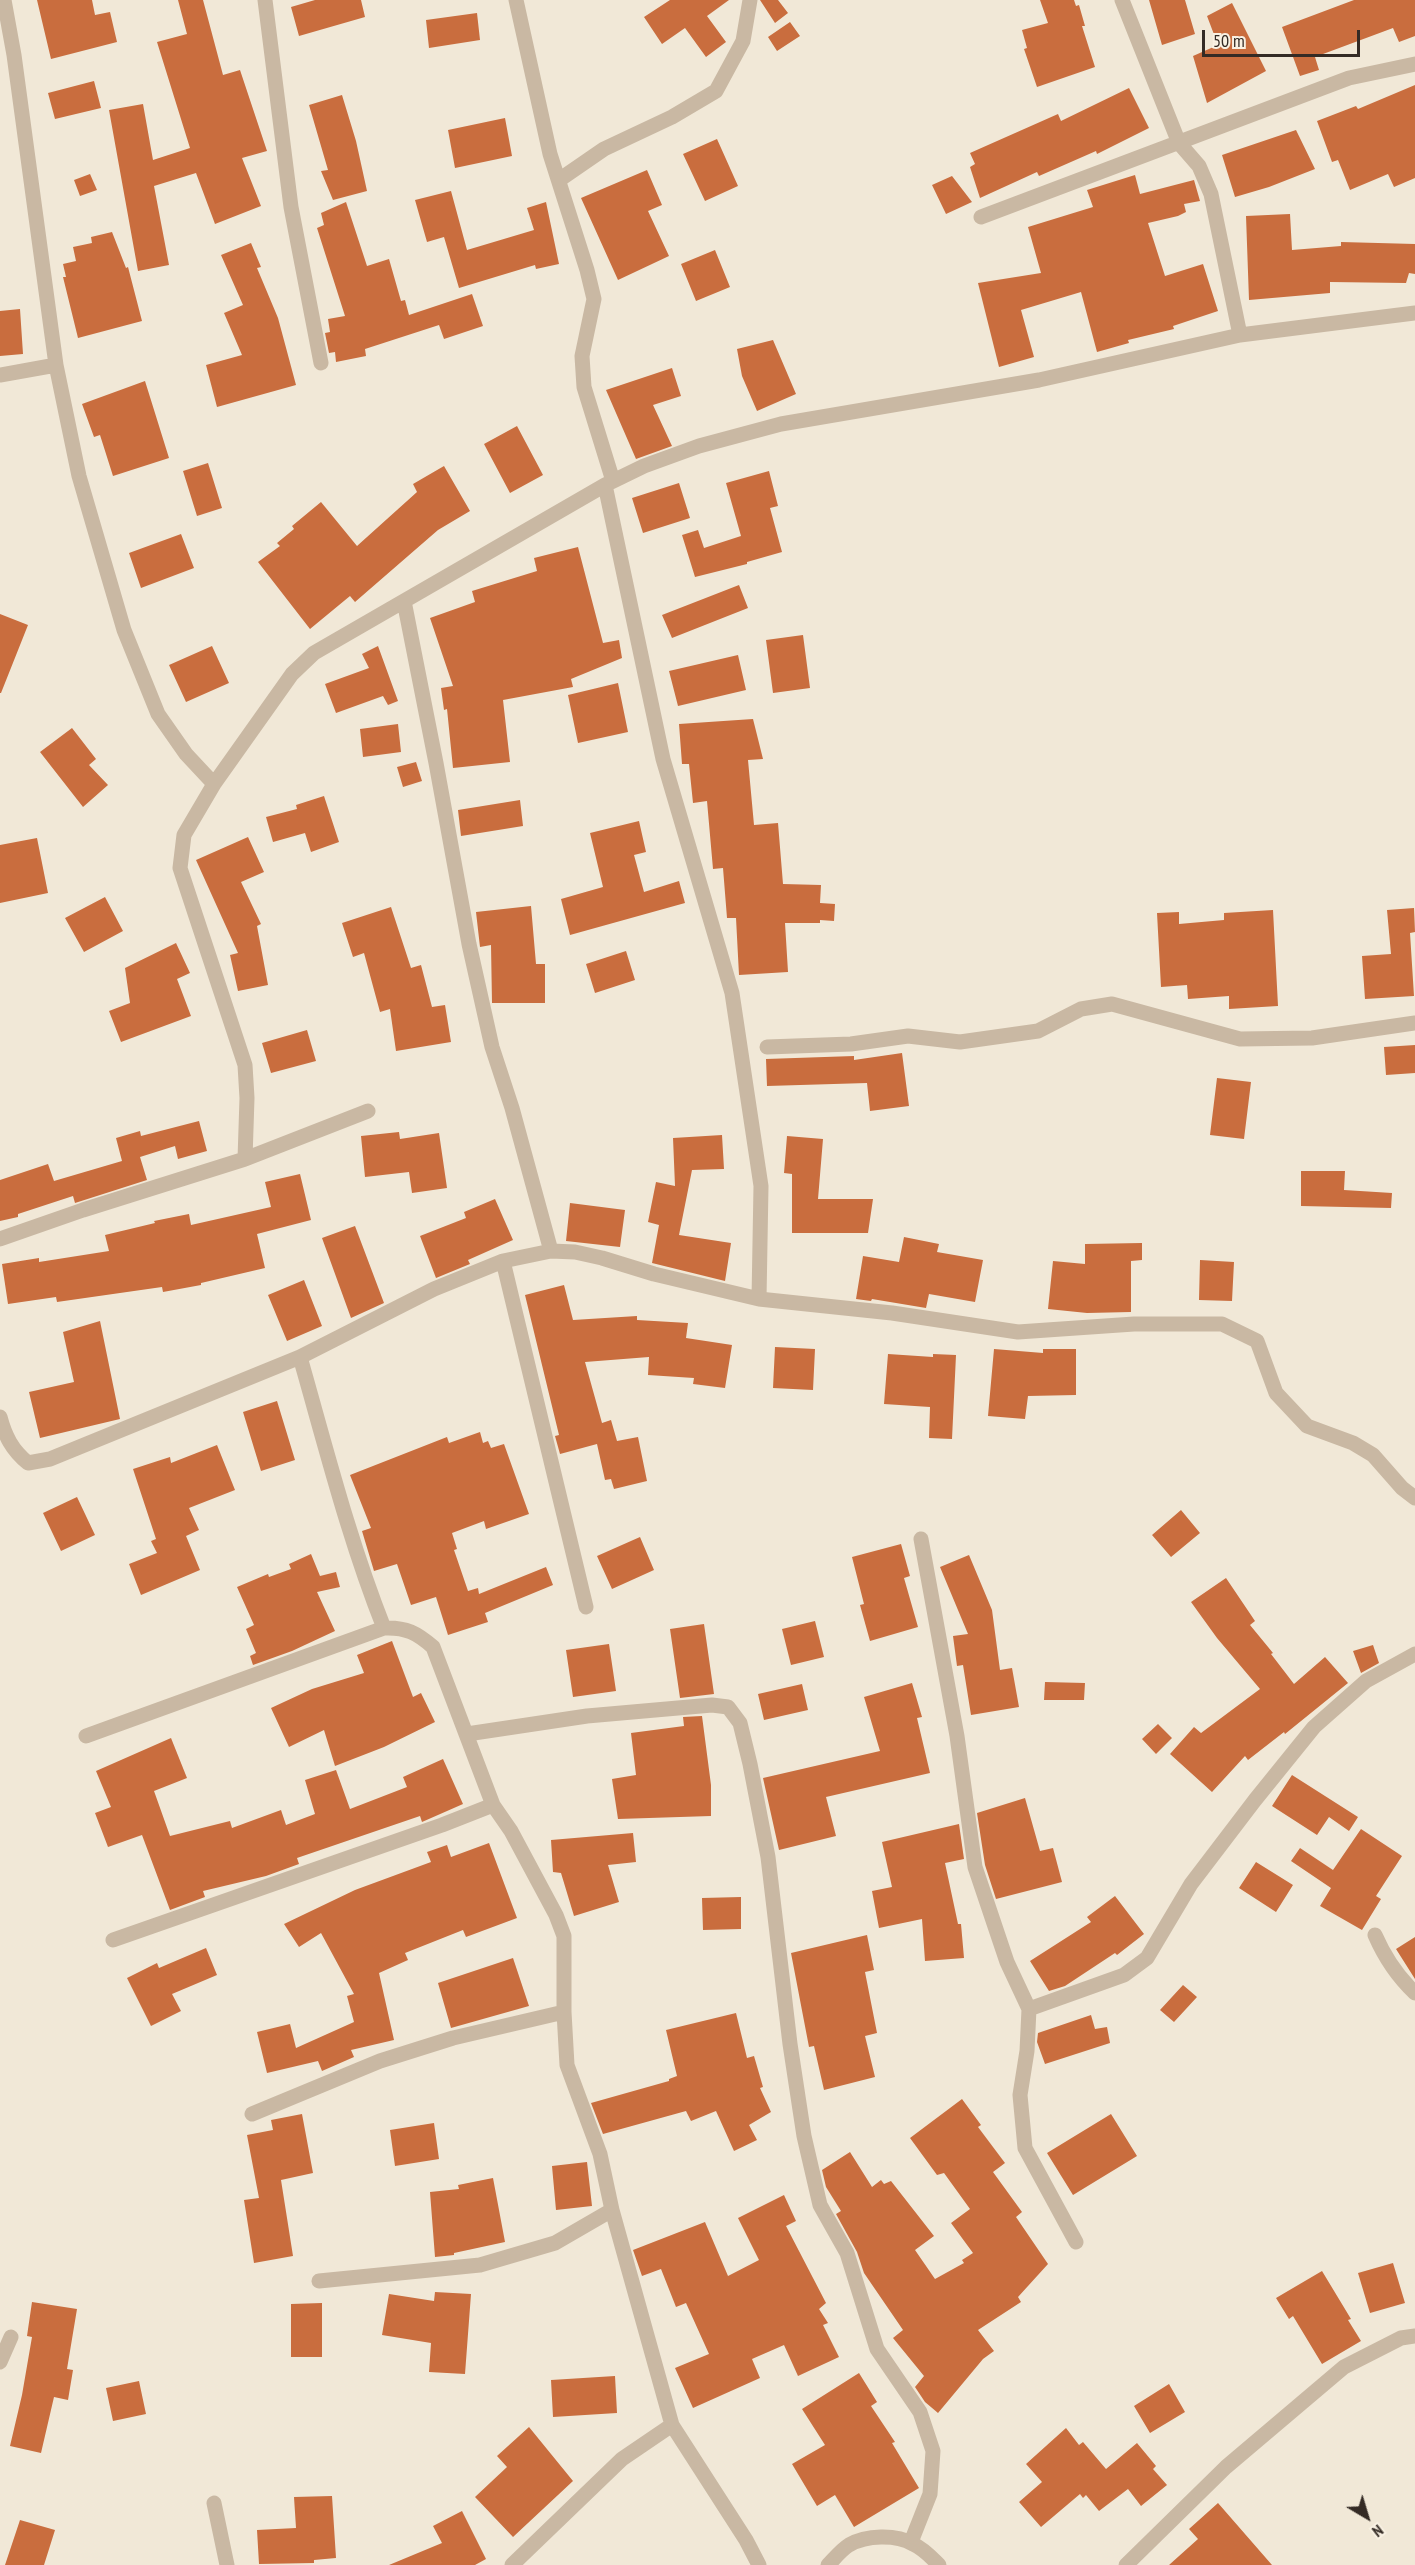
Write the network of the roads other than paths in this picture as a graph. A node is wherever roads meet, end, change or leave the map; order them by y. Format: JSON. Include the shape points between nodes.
{"nodes":[{"id":1,"x":4,"y":0,"type":"edge"},
{"id":2,"x":265,"y":0,"type":"edge"},
{"id":3,"x":516,"y":0,"type":"edge"},
{"id":4,"x":750,"y":0,"type":"edge"},
{"id":5,"x":1122,"y":0,"type":"edge"},
{"id":6,"x":1415,"y":64,"type":"edge"},
{"id":7,"x":1179,"y":143,"type":"junction"},
{"id":8,"x":559,"y":180,"type":"junction"},
{"id":9,"x":981,"y":217,"type":"dead end"},
{"id":10,"x":1415,"y":313,"type":"edge"},
{"id":11,"x":1240,"y":335,"type":"junction"},
{"id":12,"x":321,"y":363,"type":"dead end"},
{"id":13,"x":56,"y":364,"type":"junction"},
{"id":14,"x":0,"y":375,"type":"edge"},
{"id":15,"x":609,"y":483,"type":"junction"},
{"id":16,"x":404,"y":601,"type":"junction"},
{"id":17,"x":214,"y":784,"type":"junction"},
{"id":18,"x":1415,"y":1023,"type":"edge"},
{"id":19,"x":767,"y":1047,"type":"dead end"},
{"id":20,"x":368,"y":1111,"type":"dead end"},
{"id":21,"x":245,"y":1159,"type":"junction"},
{"id":22,"x":0,"y":1239,"type":"edge"},
{"id":23,"x":551,"y":1251,"type":"junction"},
{"id":24,"x":503,"y":1261,"type":"junction"},
{"id":25,"x":759,"y":1299,"type":"junction"},
{"id":26,"x":300,"y":1357,"type":"junction"},
{"id":27,"x":0,"y":1417,"type":"edge"},
{"id":28,"x":1415,"y":1498,"type":"edge"},
{"id":29,"x":921,"y":1539,"type":"dead end"},
{"id":30,"x":585,"y":1607,"type":"dead end"},
{"id":31,"x":384,"y":1628,"type":"junction"},
{"id":32,"x":1415,"y":1654,"type":"edge"},
{"id":33,"x":467,"y":1734,"type":"junction"},
{"id":34,"x":86,"y":1736,"type":"dead end"},
{"id":35,"x":493,"y":1805,"type":"junction"},
{"id":36,"x":1375,"y":1935,"type":"dead end"},
{"id":37,"x":113,"y":1940,"type":"dead end"},
{"id":38,"x":1415,"y":1993,"type":"edge"},
{"id":39,"x":1029,"y":2009,"type":"junction"},
{"id":40,"x":564,"y":2012,"type":"junction"},
{"id":41,"x":252,"y":2114,"type":"dead end"},
{"id":42,"x":612,"y":2210,"type":"junction"},
{"id":43,"x":1076,"y":2242,"type":"dead end"},
{"id":44,"x":319,"y":2281,"type":"dead end"},
{"id":45,"x":1415,"y":2336,"type":"edge"},
{"id":46,"x":11,"y":2337,"type":"dead end"},
{"id":47,"x":0,"y":2362,"type":"edge"},
{"id":48,"x":672,"y":2425,"type":"junction"},
{"id":49,"x":214,"y":2503,"type":"dead end"},
{"id":50,"x":911,"y":2542,"type":"junction"},
{"id":51,"x":1135,"y":2562,"type":"edge"},
{"id":52,"x":227,"y":2565,"type":"edge"},
{"id":53,"x":512,"y":2565,"type":"edge"},
{"id":54,"x":759,"y":2565,"type":"edge"},
{"id":55,"x":828,"y":2565,"type":"edge"},
{"id":56,"x":939,"y":2565,"type":"edge"}],
"edges":[{"from":1,"to":13,"type":"street"},
{"from":2,"to":12,"type":"street","via":[[291,207]]},
{"from":3,"to":8,"type":"street"},
{"from":4,"to":8,"type":"street","via":[[742,41],[716,91],[604,149]]},
{"from":5,"to":7,"type":"street"},
{"from":6,"to":7,"type":"street","via":[[1349,78]]},
{"from":7,"to":9,"type":"street"},
{"from":7,"to":11,"type":"street","via":[[1199,166],[1211,194]]},
{"from":8,"to":15,"type":"street","via":[[594,299],[582,356],[584,387]]},
{"from":10,"to":11,"type":"street"},
{"from":11,"to":15,"type":"street","via":[[1040,380],[781,424],[699,446]]},
{"from":13,"to":14,"type":"street"},
{"from":13,"to":17,"type":"street","via":[[79,476],[124,630],[158,714],[186,754]]},
{"from":15,"to":16,"type":"street"},
{"from":15,"to":25,"type":"street","via":[[663,759],[732,993],[761,1186]]},
{"from":16,"to":17,"type":"street","via":[[303,662]]},
{"from":16,"to":23,"type":"street","via":[[468,944],[492,1047]]},
{"from":17,"to":21,"type":"street","via":[[184,835],[180,868],[245,1065]]},
{"from":18,"to":19,"type":"street","via":[[1312,1038],[1240,1039],[1112,1004],[1081,1009],[1038,1031],[960,1042],[908,1036],[851,1044]]},
{"from":20,"to":21,"type":"street"},
{"from":21,"to":22,"type":"street"},
{"from":23,"to":24,"type":"street"},
{"from":23,"to":25,"type":"street","via":[[593,1256]]},
{"from":24,"to":26,"type":"street","via":[[434,1289]]},
{"from":24,"to":30,"type":"street"},
{"from":25,"to":28,"type":"street","via":[[1018,1332],[1134,1324],[1222,1324],[1257,1341],[1276,1393],[1307,1426],[1373,1455]]},
{"from":26,"to":27,"type":"street","via":[[51,1459],[28,1463],[4,1435]]},
{"from":26,"to":31,"type":"street","via":[[346,1522]]},
{"from":29,"to":39,"type":"street","via":[[957,1736],[975,1867],[1007,1962]]},
{"from":31,"to":33,"type":"street","via":[[400,1627],[416,1633],[433,1647]]},
{"from":31,"to":34,"type":"street"},
{"from":32,"to":39,"type":"street","via":[[1366,1682],[1314,1727],[1191,1884],[1147,1958],[1124,1975]]},
{"from":33,"to":35,"type":"street"},
{"from":33,"to":50,"type":"street","via":[[587,1716],[712,1705],[728,1707],[740,1723],[768,1857],[790,2044],[804,2136],[820,2205],[848,2253],[877,2349],[920,2412],[933,2451],[930,2494]]},
{"from":35,"to":37,"type":"street"},
{"from":35,"to":40,"type":"street","via":[[511,1831],[564,1936]]},
{"from":36,"to":38,"type":"street","via":[[1399,1978]]},
{"from":39,"to":43,"type":"street","via":[[1020,2096],[1025,2148]]},
{"from":40,"to":41,"type":"street","via":[[453,2038],[380,2061]]},
{"from":40,"to":42,"type":"street","via":[[567,2065],[600,2154]]},
{"from":42,"to":44,"type":"street","via":[[555,2243],[480,2265]]},
{"from":42,"to":48,"type":"street"},
{"from":45,"to":51,"type":"street","via":[[1401,2338],[1344,2367],[1226,2467]]},
{"from":46,"to":47,"type":"street"},
{"from":48,"to":53,"type":"street","via":[[622,2459]]},
{"from":48,"to":54,"type":"street"},
{"from":49,"to":52,"type":"street"},
{"from":50,"to":55,"type":"street","via":[[868,2538],[849,2545]]},
{"from":50,"to":56,"type":"street"}]}
